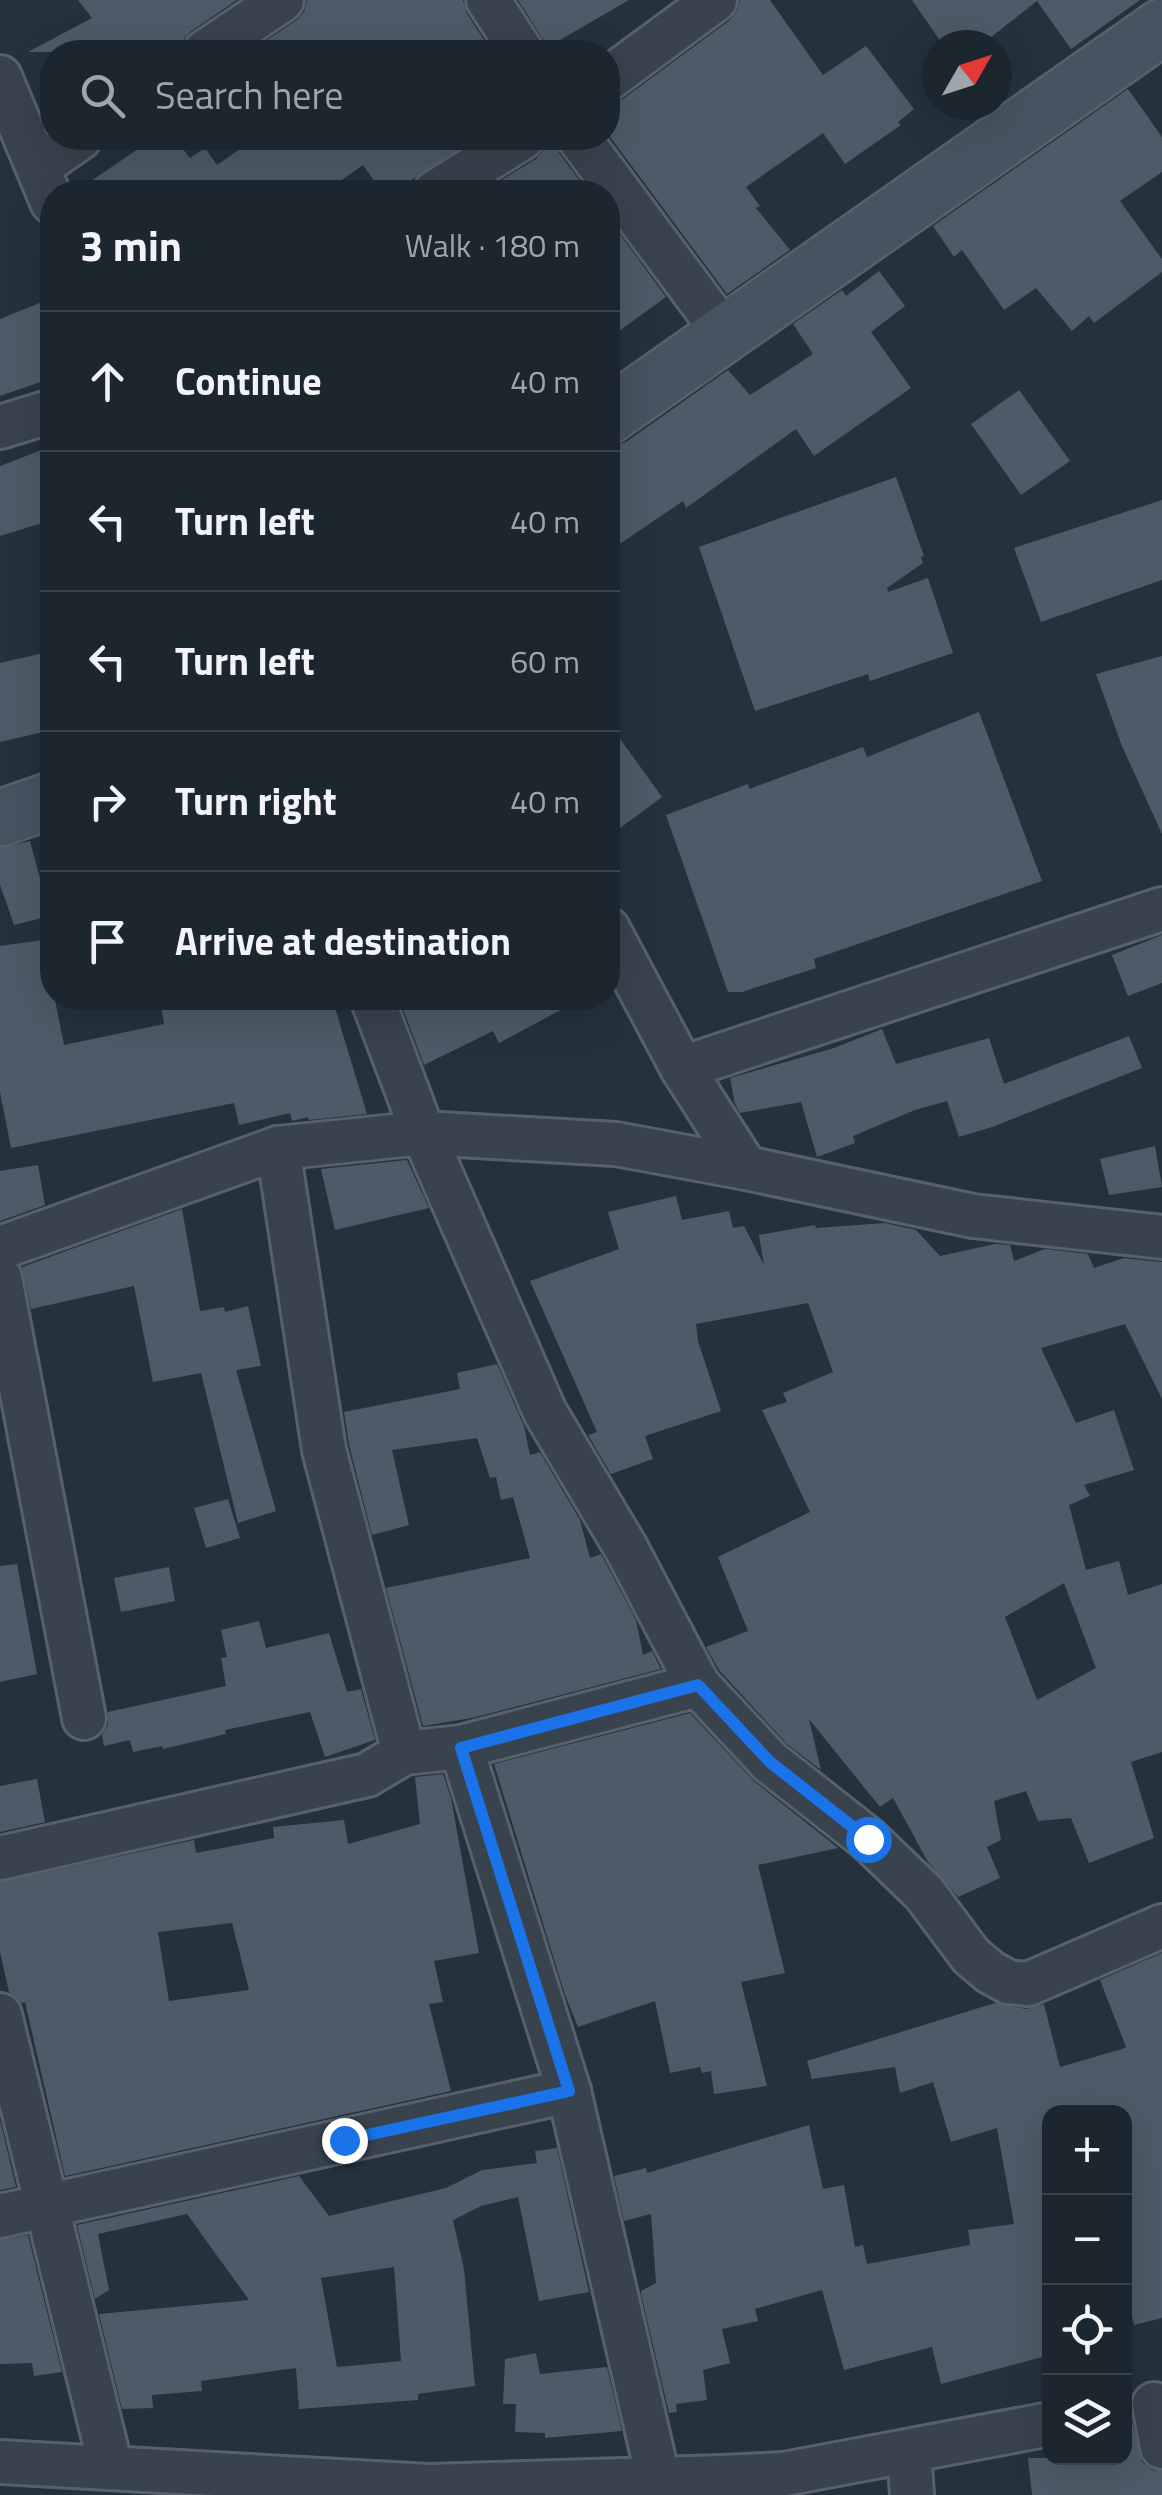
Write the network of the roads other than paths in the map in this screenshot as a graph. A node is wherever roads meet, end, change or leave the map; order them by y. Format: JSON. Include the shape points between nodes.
{"nodes":[{"id":1,"x":282,"y":0,"type":"edge"},
{"id":2,"x":488,"y":0,"type":"edge"},
{"id":3,"x":714,"y":0,"type":"edge"},
{"id":4,"x":1162,"y":27,"type":"edge"},
{"id":5,"x":223,"y":40,"type":"edge"},
{"id":6,"x":514,"y":40,"type":"edge"},
{"id":7,"x":620,"y":69,"type":"edge"},
{"id":8,"x":0,"y":77,"type":"edge"},
{"id":9,"x":71,"y":150,"type":"edge"},
{"id":10,"x":503,"y":150,"type":"edge"},
{"id":11,"x":588,"y":150,"type":"edge"},
{"id":12,"x":43,"y":180,"type":"edge"},
{"id":13,"x":49,"y":180,"type":"edge"},
{"id":14,"x":454,"y":180,"type":"edge"},
{"id":15,"x":610,"y":180,"type":"edge"},
{"id":16,"x":620,"y":193,"type":"edge"},
{"id":17,"x":725,"y":334,"type":"junction"},
{"id":18,"x":620,"y":408,"type":"edge"},
{"id":19,"x":40,"y":415,"type":"edge"},
{"id":20,"x":0,"y":428,"type":"edge"},
{"id":21,"x":40,"y":804,"type":"edge"},
{"id":22,"x":0,"y":818,"type":"edge"},
{"id":23,"x":1162,"y":909,"type":"edge"},
{"id":24,"x":620,"y":952,"type":"edge"},
{"id":25,"x":377,"y":1010,"type":"edge"},
{"id":26,"x":682,"y":1068,"type":"junction"},
{"id":27,"x":423,"y":1133,"type":"junction"},
{"id":28,"x":278,"y":1148,"type":"junction"},
{"id":29,"x":746,"y":1168,"type":"junction"},
{"id":30,"x":1162,"y":1237,"type":"edge"},
{"id":31,"x":0,"y":1248,"type":"edge"},
{"id":32,"x":0,"y":1278,"type":"edge"},
{"id":33,"x":698,"y":1685,"type":"junction"},
{"id":34,"x":84,"y":1718,"type":"dead end"},
{"id":35,"x":461,"y":1748,"type":"junction"},
{"id":36,"x":404,"y":1753,"type":"junction"},
{"id":37,"x":0,"y":1858,"type":"edge"},
{"id":38,"x":1162,"y":1926,"type":"edge"},
{"id":39,"x":0,"y":2014,"type":"edge"},
{"id":40,"x":569,"y":2091,"type":"junction"},
{"id":41,"x":47,"y":2205,"type":"junction"},
{"id":42,"x":0,"y":2216,"type":"edge"},
{"id":43,"x":1147,"y":2406,"type":"edge"},
{"id":44,"x":1042,"y":2426,"type":"edge"},
{"id":45,"x":1162,"y":2447,"type":"edge"},
{"id":46,"x":908,"y":2451,"type":"junction"},
{"id":47,"x":0,"y":2462,"type":"edge"},
{"id":48,"x":112,"y":2468,"type":"junction"},
{"id":49,"x":658,"y":2478,"type":"junction"},
{"id":50,"x":176,"y":2484,"type":"edge"},
{"id":51,"x":723,"y":2486,"type":"edge"},
{"id":52,"x":430,"y":2490,"type":"edge"},
{"id":53,"x":912,"y":2495,"type":"edge"}],
"edges":[{"from":1,"to":5,"type":"street"},
{"from":2,"to":6,"type":"street"},
{"from":3,"to":7,"type":"street"},
{"from":4,"to":17,"type":"main road"},
{"from":8,"to":12,"type":"street"},
{"from":9,"to":13,"type":"street"},
{"from":10,"to":14,"type":"street"},
{"from":11,"to":15,"type":"street"},
{"from":16,"to":17,"type":"street"},
{"from":17,"to":18,"type":"main road"},
{"from":19,"to":20,"type":"street"},
{"from":21,"to":22,"type":"main road"},
{"from":23,"to":26,"type":"street"},
{"from":24,"to":26,"type":"street"},
{"from":25,"to":27,"type":"street"},
{"from":26,"to":29,"type":"street"},
{"from":27,"to":28,"type":"street"},
{"from":27,"to":29,"type":"street","via":[[616,1144]]},
{"from":27,"to":33,"type":"street","via":[[545,1412]]},
{"from":28,"to":31,"type":"street"},
{"from":28,"to":36,"type":"street","via":[[324,1450]]},
{"from":29,"to":30,"type":"street","via":[[973,1216]]},
{"from":32,"to":34,"type":"street"},
{"from":33,"to":35,"type":"street"},
{"from":33,"to":38,"type":"street","via":[[770,1762],[924,1893],[971,1956],[1008,1982],[1028,1984]]},
{"from":35,"to":36,"type":"street"},
{"from":35,"to":40,"type":"street"},
{"from":36,"to":37,"type":"street","via":[[367,1775]]},
{"from":39,"to":41,"type":"street"},
{"from":40,"to":41,"type":"street"},
{"from":40,"to":49,"type":"street"},
{"from":41,"to":42,"type":"street"},
{"from":41,"to":48,"type":"street"},
{"from":43,"to":45,"type":"street"},
{"from":44,"to":46,"type":"street"},
{"from":46,"to":51,"type":"street"},
{"from":46,"to":53,"type":"street"},
{"from":47,"to":48,"type":"street"},
{"from":48,"to":50,"type":"street"},
{"from":49,"to":51,"type":"street"},
{"from":49,"to":52,"type":"street"},
{"from":50,"to":52,"type":"street"}]}
